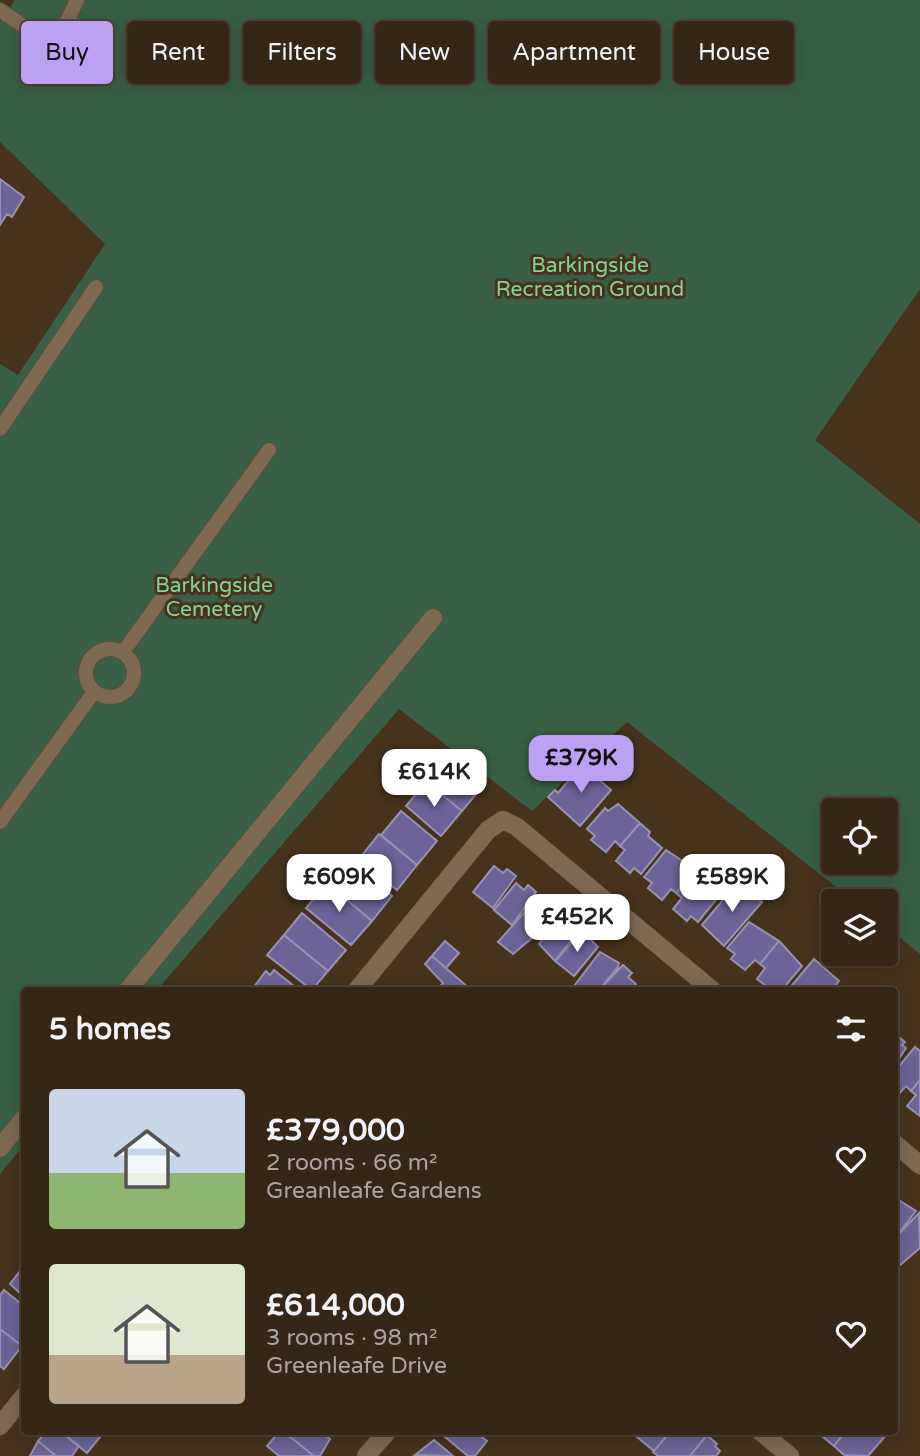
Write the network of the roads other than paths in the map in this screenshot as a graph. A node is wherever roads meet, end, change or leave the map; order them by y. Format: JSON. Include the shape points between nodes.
{"nodes":[{"id":1,"x":77,"y":0,"type":"edge"},
{"id":2,"x":0,"y":10,"type":"edge"},
{"id":3,"x":96,"y":288,"type":"dead end"},
{"id":4,"x":0,"y":429,"type":"edge"},
{"id":5,"x":269,"y":450,"type":"dead end"},
{"id":6,"x":433,"y":618,"type":"dead end"},
{"id":7,"x":123,"y":652,"type":"junction"},
{"id":8,"x":94,"y":692,"type":"junction"},
{"id":9,"x":0,"y":822,"type":"edge"},
{"id":10,"x":130,"y":987,"type":"edge"},
{"id":11,"x":359,"y":987,"type":"edge"},
{"id":12,"x":708,"y":987,"type":"edge"},
{"id":13,"x":21,"y":1122,"type":"edge"},
{"id":14,"x":898,"y":1146,"type":"edge"},
{"id":15,"x":0,"y":1148,"type":"edge"},
{"id":16,"x":920,"y":1165,"type":"edge"},
{"id":17,"x":21,"y":1400,"type":"edge"},
{"id":18,"x":0,"y":1426,"type":"edge"},
{"id":19,"x":384,"y":1435,"type":"edge"},
{"id":20,"x":765,"y":1435,"type":"edge"},
{"id":21,"x":366,"y":1456,"type":"edge"},
{"id":22,"x":790,"y":1456,"type":"edge"}],
"edges":[{"from":1,"to":2,"type":"lane","via":[[63,30],[47,36]]},
{"from":3,"to":4,"type":"lane"},
{"from":5,"to":7,"type":"lane"},
{"from":6,"to":10,"type":"street"},
{"from":7,"to":8,"type":"lane","via":[[103,649],[91,657],[86,679]]},
{"from":7,"to":8,"type":"lane","via":[[134,673],[128,689],[108,697]]},
{"from":8,"to":9,"type":"lane"},
{"from":11,"to":12,"type":"street","via":[[488,830],[503,820]]},
{"from":13,"to":15,"type":"street"},
{"from":14,"to":16,"type":"street"},
{"from":17,"to":18,"type":"street"},
{"from":19,"to":21,"type":"street"},
{"from":20,"to":22,"type":"street"}]}
